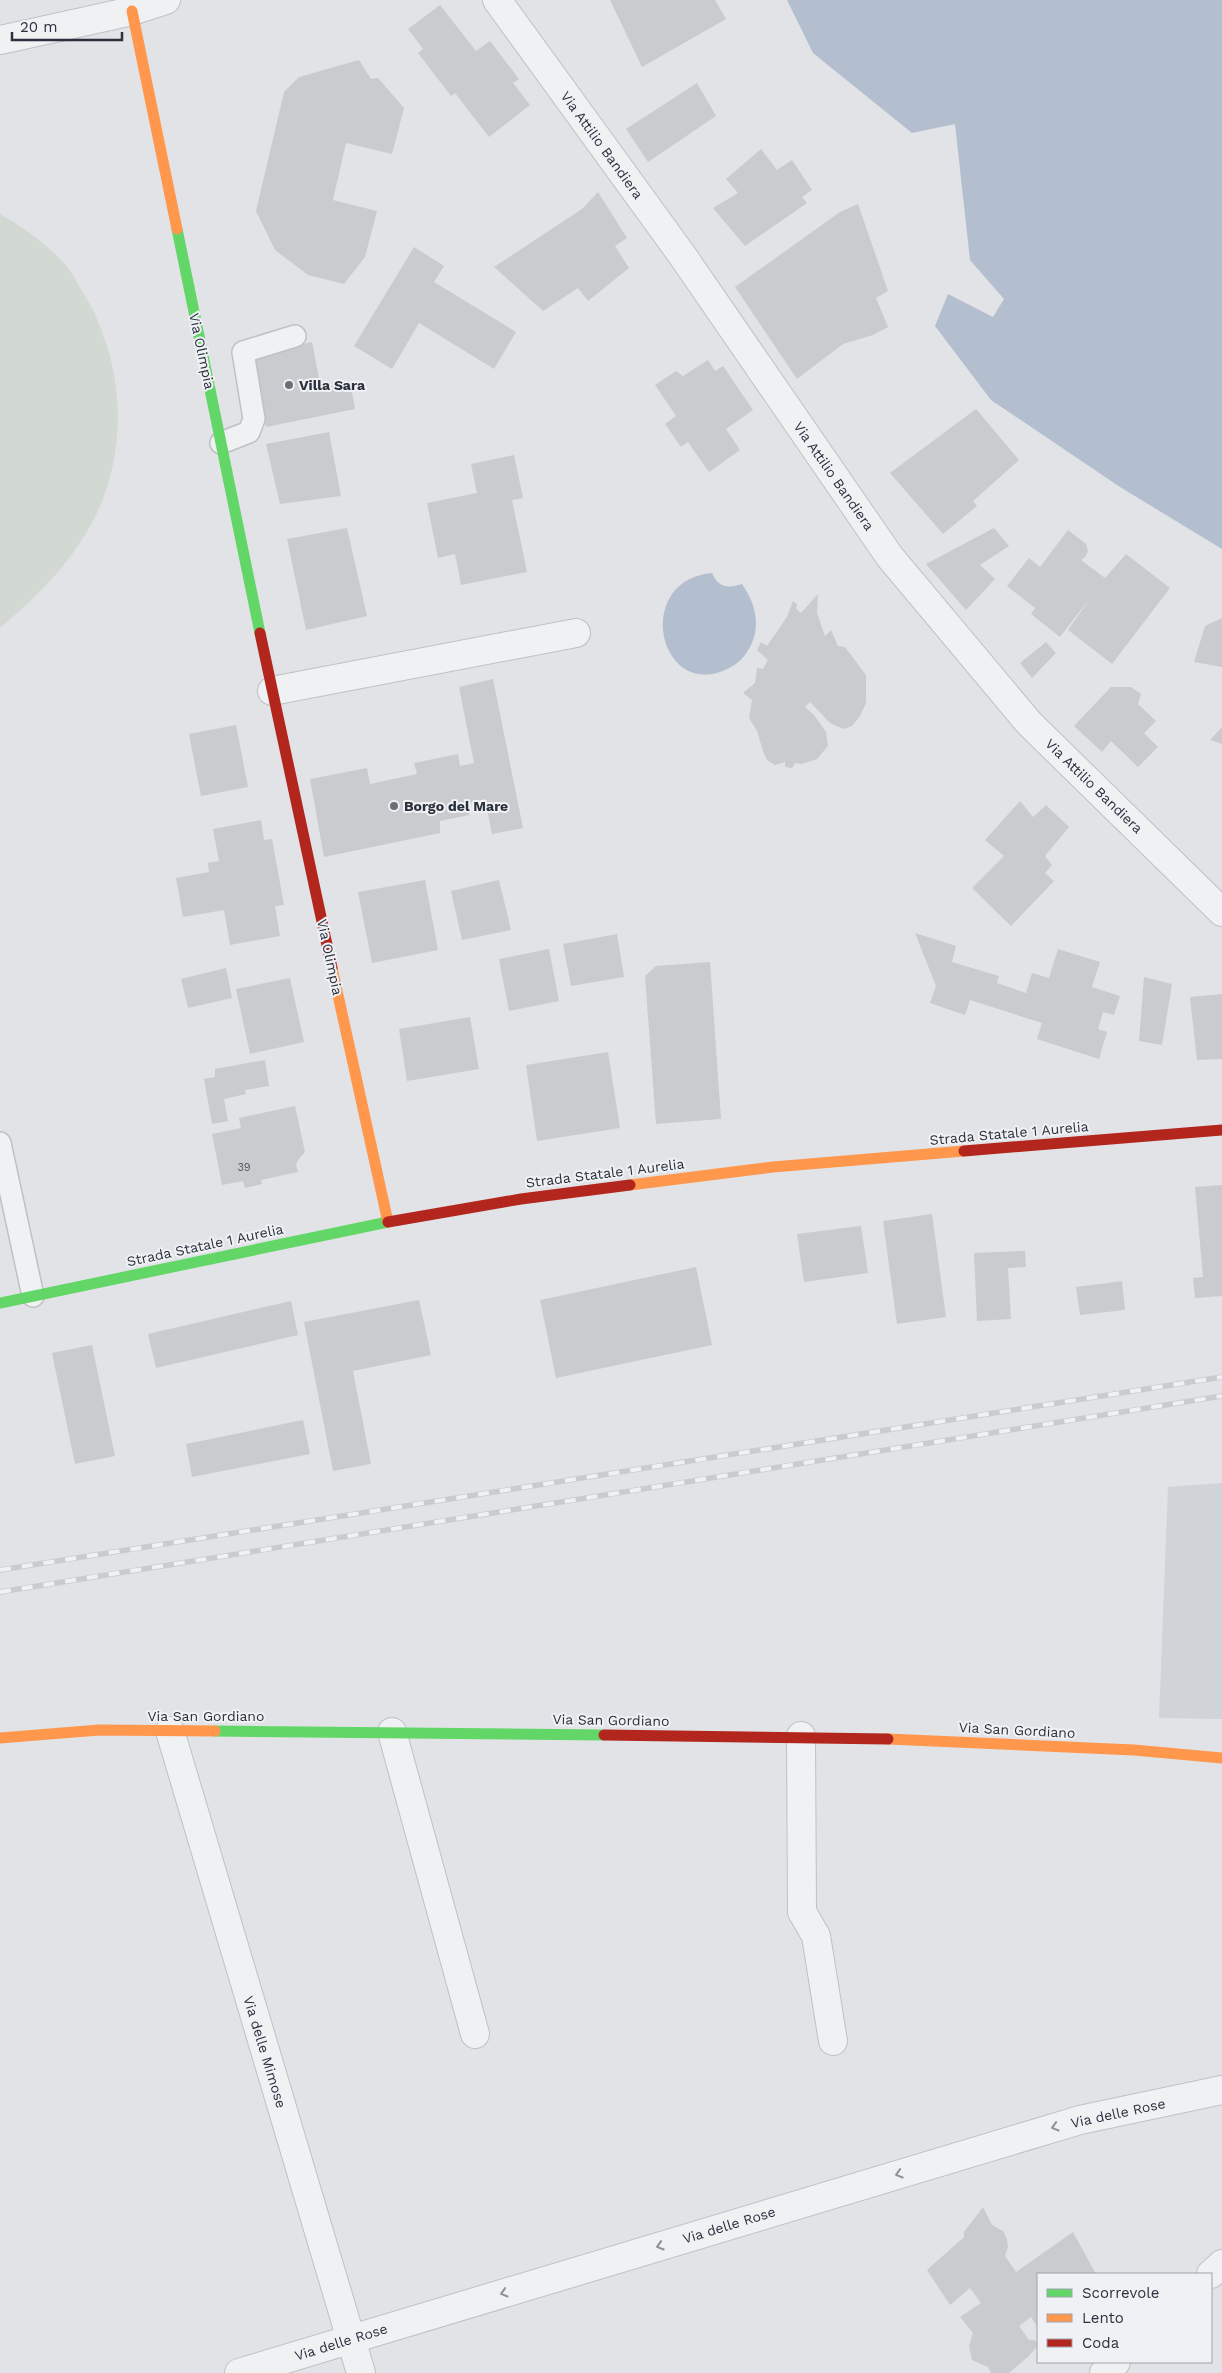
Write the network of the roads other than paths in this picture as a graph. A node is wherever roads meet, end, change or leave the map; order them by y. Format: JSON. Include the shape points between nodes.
{"nodes":[{"id":1,"x":166,"y":0,"type":"edge"},
{"id":2,"x":497,"y":0,"type":"edge"},
{"id":3,"x":132,"y":11,"type":"junction"},
{"id":4,"x":0,"y":40,"type":"edge"},
{"id":5,"x":295,"y":336,"type":"dead end"},
{"id":6,"x":221,"y":443,"type":"junction"},
{"id":7,"x":576,"y":633,"type":"dead end"},
{"id":8,"x":272,"y":691,"type":"junction"},
{"id":9,"x":1222,"y":912,"type":"edge"},
{"id":10,"x":1222,"y":1130,"type":"edge"},
{"id":11,"x":0,"y":1143,"type":"edge"},
{"id":12,"x":388,"y":1222,"type":"junction"},
{"id":13,"x":33,"y":1296,"type":"junction"},
{"id":14,"x":0,"y":1303,"type":"edge"},
{"id":15,"x":170,"y":1731,"type":"junction"},
{"id":16,"x":392,"y":1732,"type":"junction"},
{"id":17,"x":801,"y":1736,"type":"junction"},
{"id":18,"x":0,"y":1738,"type":"edge"},
{"id":19,"x":1222,"y":1758,"type":"edge"},
{"id":20,"x":475,"y":2034,"type":"dead end"},
{"id":21,"x":833,"y":2041,"type":"dead end"},
{"id":22,"x":1222,"y":2090,"type":"edge"},
{"id":23,"x":1222,"y":2264,"type":"edge"},
{"id":24,"x":1212,"y":2273,"type":"edge"},
{"id":25,"x":351,"y":2339,"type":"junction"},
{"id":26,"x":1115,"y":2363,"type":"edge"},
{"id":27,"x":239,"y":2373,"type":"edge"},
{"id":28,"x":360,"y":2373,"type":"edge"},
{"id":29,"x":1104,"y":2373,"type":"edge"}],
"edges":[{"from":1,"to":3,"type":"street"},
{"from":2,"to":9,"type":"street","name":"Via Attilio Bandiera","via":[[682,255],[890,558],[1029,723]]},
{"from":3,"to":4,"type":"street"},
{"from":3,"to":6,"type":"street","name":"Via Olimpia"},
{"from":5,"to":6,"type":"lane","via":[[243,352],[254,419],[249,432]]},
{"from":6,"to":8,"type":"street","name":"Via Olimpia"},
{"from":7,"to":8,"type":"street"},
{"from":8,"to":12,"type":"street","name":"Via Olimpia"},
{"from":10,"to":12,"type":"street","name":"Strada Statale 1 Aurelia","via":[[773,1167],[530,1197]]},
{"from":11,"to":13,"type":"lane"},
{"from":12,"to":13,"type":"street","name":"Strada Statale 1 Aurelia"},
{"from":13,"to":14,"type":"street","name":"Strada Statale 1 Aurelia"},
{"from":15,"to":16,"type":"street","name":"Via San Gordiano"},
{"from":15,"to":18,"type":"street","name":"Via San Gordiano","via":[[99,1730]]},
{"from":15,"to":25,"type":"street","name":"Via delle Mimose"},
{"from":16,"to":17,"type":"street","name":"Via San Gordiano"},
{"from":16,"to":20,"type":"street"},
{"from":17,"to":19,"type":"street","name":"Via San Gordiano","via":[[1134,1750]]},
{"from":17,"to":21,"type":"street","via":[[802,1912],[816,1936]]},
{"from":22,"to":25,"type":"street","name":"Via delle Rose","one_way":true,"via":[[1080,2120]]},
{"from":23,"to":24,"type":"street"},
{"from":25,"to":27,"type":"street","name":"Via delle Rose"},
{"from":25,"to":28,"type":"street","name":"Via delle Mimose"},
{"from":26,"to":29,"type":"street"}]}
